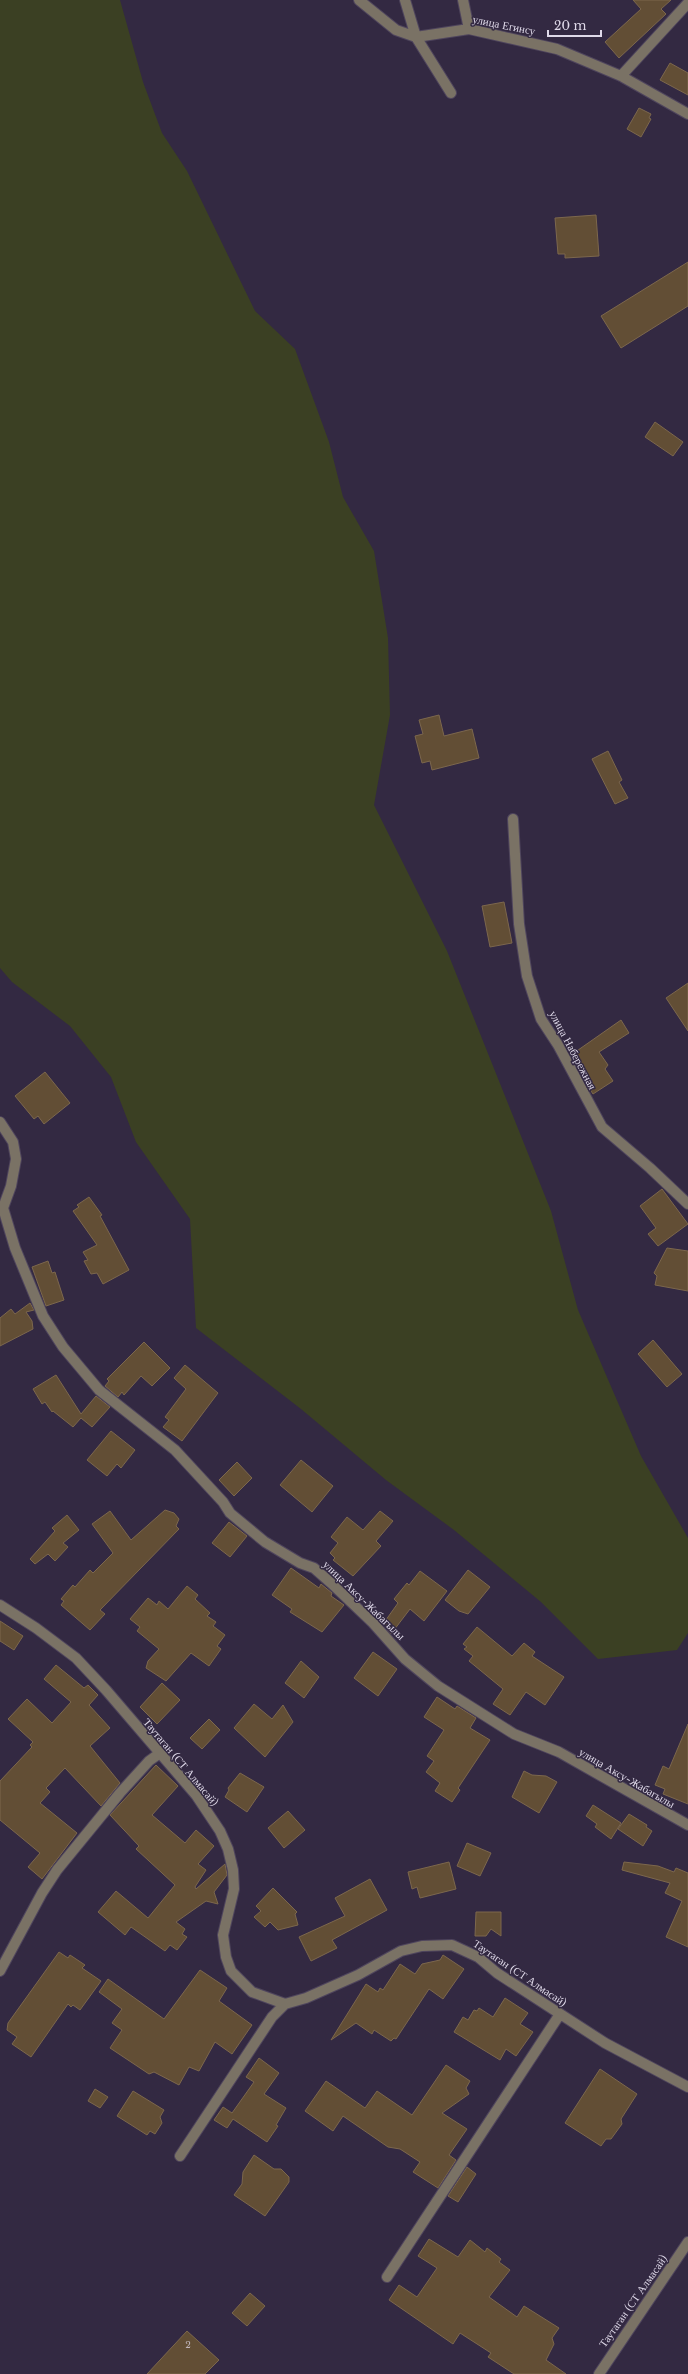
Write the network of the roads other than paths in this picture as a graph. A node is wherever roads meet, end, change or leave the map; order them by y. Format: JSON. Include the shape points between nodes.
{"nodes":[{"id":1,"x":359,"y":0,"type":"edge"},
{"id":2,"x":405,"y":0,"type":"edge"},
{"id":3,"x":463,"y":0,"type":"edge"},
{"id":4,"x":688,"y":3,"type":"edge"},
{"id":5,"x":469,"y":29,"type":"junction"},
{"id":6,"x":416,"y":36,"type":"junction"},
{"id":7,"x":621,"y":76,"type":"junction"},
{"id":8,"x":451,"y":93,"type":"dead end"},
{"id":9,"x":688,"y":114,"type":"edge"},
{"id":10,"x":513,"y":819,"type":"dead end"},
{"id":11,"x":0,"y":1122,"type":"edge"},
{"id":12,"x":688,"y":1204,"type":"edge"},
{"id":13,"x":0,"y":1606,"type":"edge"},
{"id":14,"x":160,"y":1753,"type":"junction"},
{"id":15,"x":688,"y":1825,"type":"edge"},
{"id":16,"x":0,"y":1971,"type":"edge"},
{"id":17,"x":285,"y":2004,"type":"junction"},
{"id":18,"x":560,"y":2014,"type":"junction"},
{"id":19,"x":688,"y":2087,"type":"edge"},
{"id":20,"x":180,"y":2156,"type":"dead end"},
{"id":21,"x":688,"y":2242,"type":"edge"},
{"id":22,"x":387,"y":2277,"type":"dead end"},
{"id":23,"x":599,"y":2374,"type":"edge"}],
"edges":[{"from":1,"to":6,"type":"street","name":"улица Егинсу","via":[[396,30]]},
{"from":2,"to":6,"type":"street"},
{"from":3,"to":5,"type":"street"},
{"from":4,"to":7,"type":"street"},
{"from":5,"to":6,"type":"street","name":"улица Егинсу"},
{"from":5,"to":7,"type":"street","name":"улица Егинсу","via":[[558,49]]},
{"from":6,"to":8,"type":"street"},
{"from":7,"to":9,"type":"street","name":"улица Егинсу"},
{"from":10,"to":12,"type":"street","name":"улица Набережная","via":[[519,924],[527,976],[541,1019],[558,1045],[602,1127]]},
{"from":11,"to":15,"type":"street","name":"улица Аксу-Жабагылы","via":[[13,1142],[16,1159],[11,1186],[3,1208],[15,1248],[43,1316],[63,1347],[99,1390],[175,1450],[230,1513],[265,1542],[300,1563],[314,1568],[373,1623],[404,1659],[438,1686],[514,1734],[558,1752]]},
{"from":13,"to":14,"type":"street","name":"Таутаган (СТ Алмасай)","via":[[36,1628],[76,1658]]},
{"from":14,"to":16,"type":"street","via":[[149,1761],[120,1793],[57,1870]]},
{"from":14,"to":17,"type":"street","name":"Таутаган (СТ Алмасай)","via":[[196,1795],[220,1831],[228,1849],[234,1889],[222,1935],[231,1971],[252,1992]]},
{"from":17,"to":18,"type":"street","name":"Таутаган (СТ Алмасай)","via":[[306,1998],[358,1975],[401,1951],[422,1946],[452,1945],[478,1957]]},
{"from":17,"to":20,"type":"street","via":[[272,2017]]},
{"from":18,"to":19,"type":"street","name":"Таутаган (СТ Алмасай)","via":[[605,2043]]},
{"from":18,"to":22,"type":"street"},
{"from":21,"to":23,"type":"street","name":"Таутаган (СТ Алмасай)"}]}
